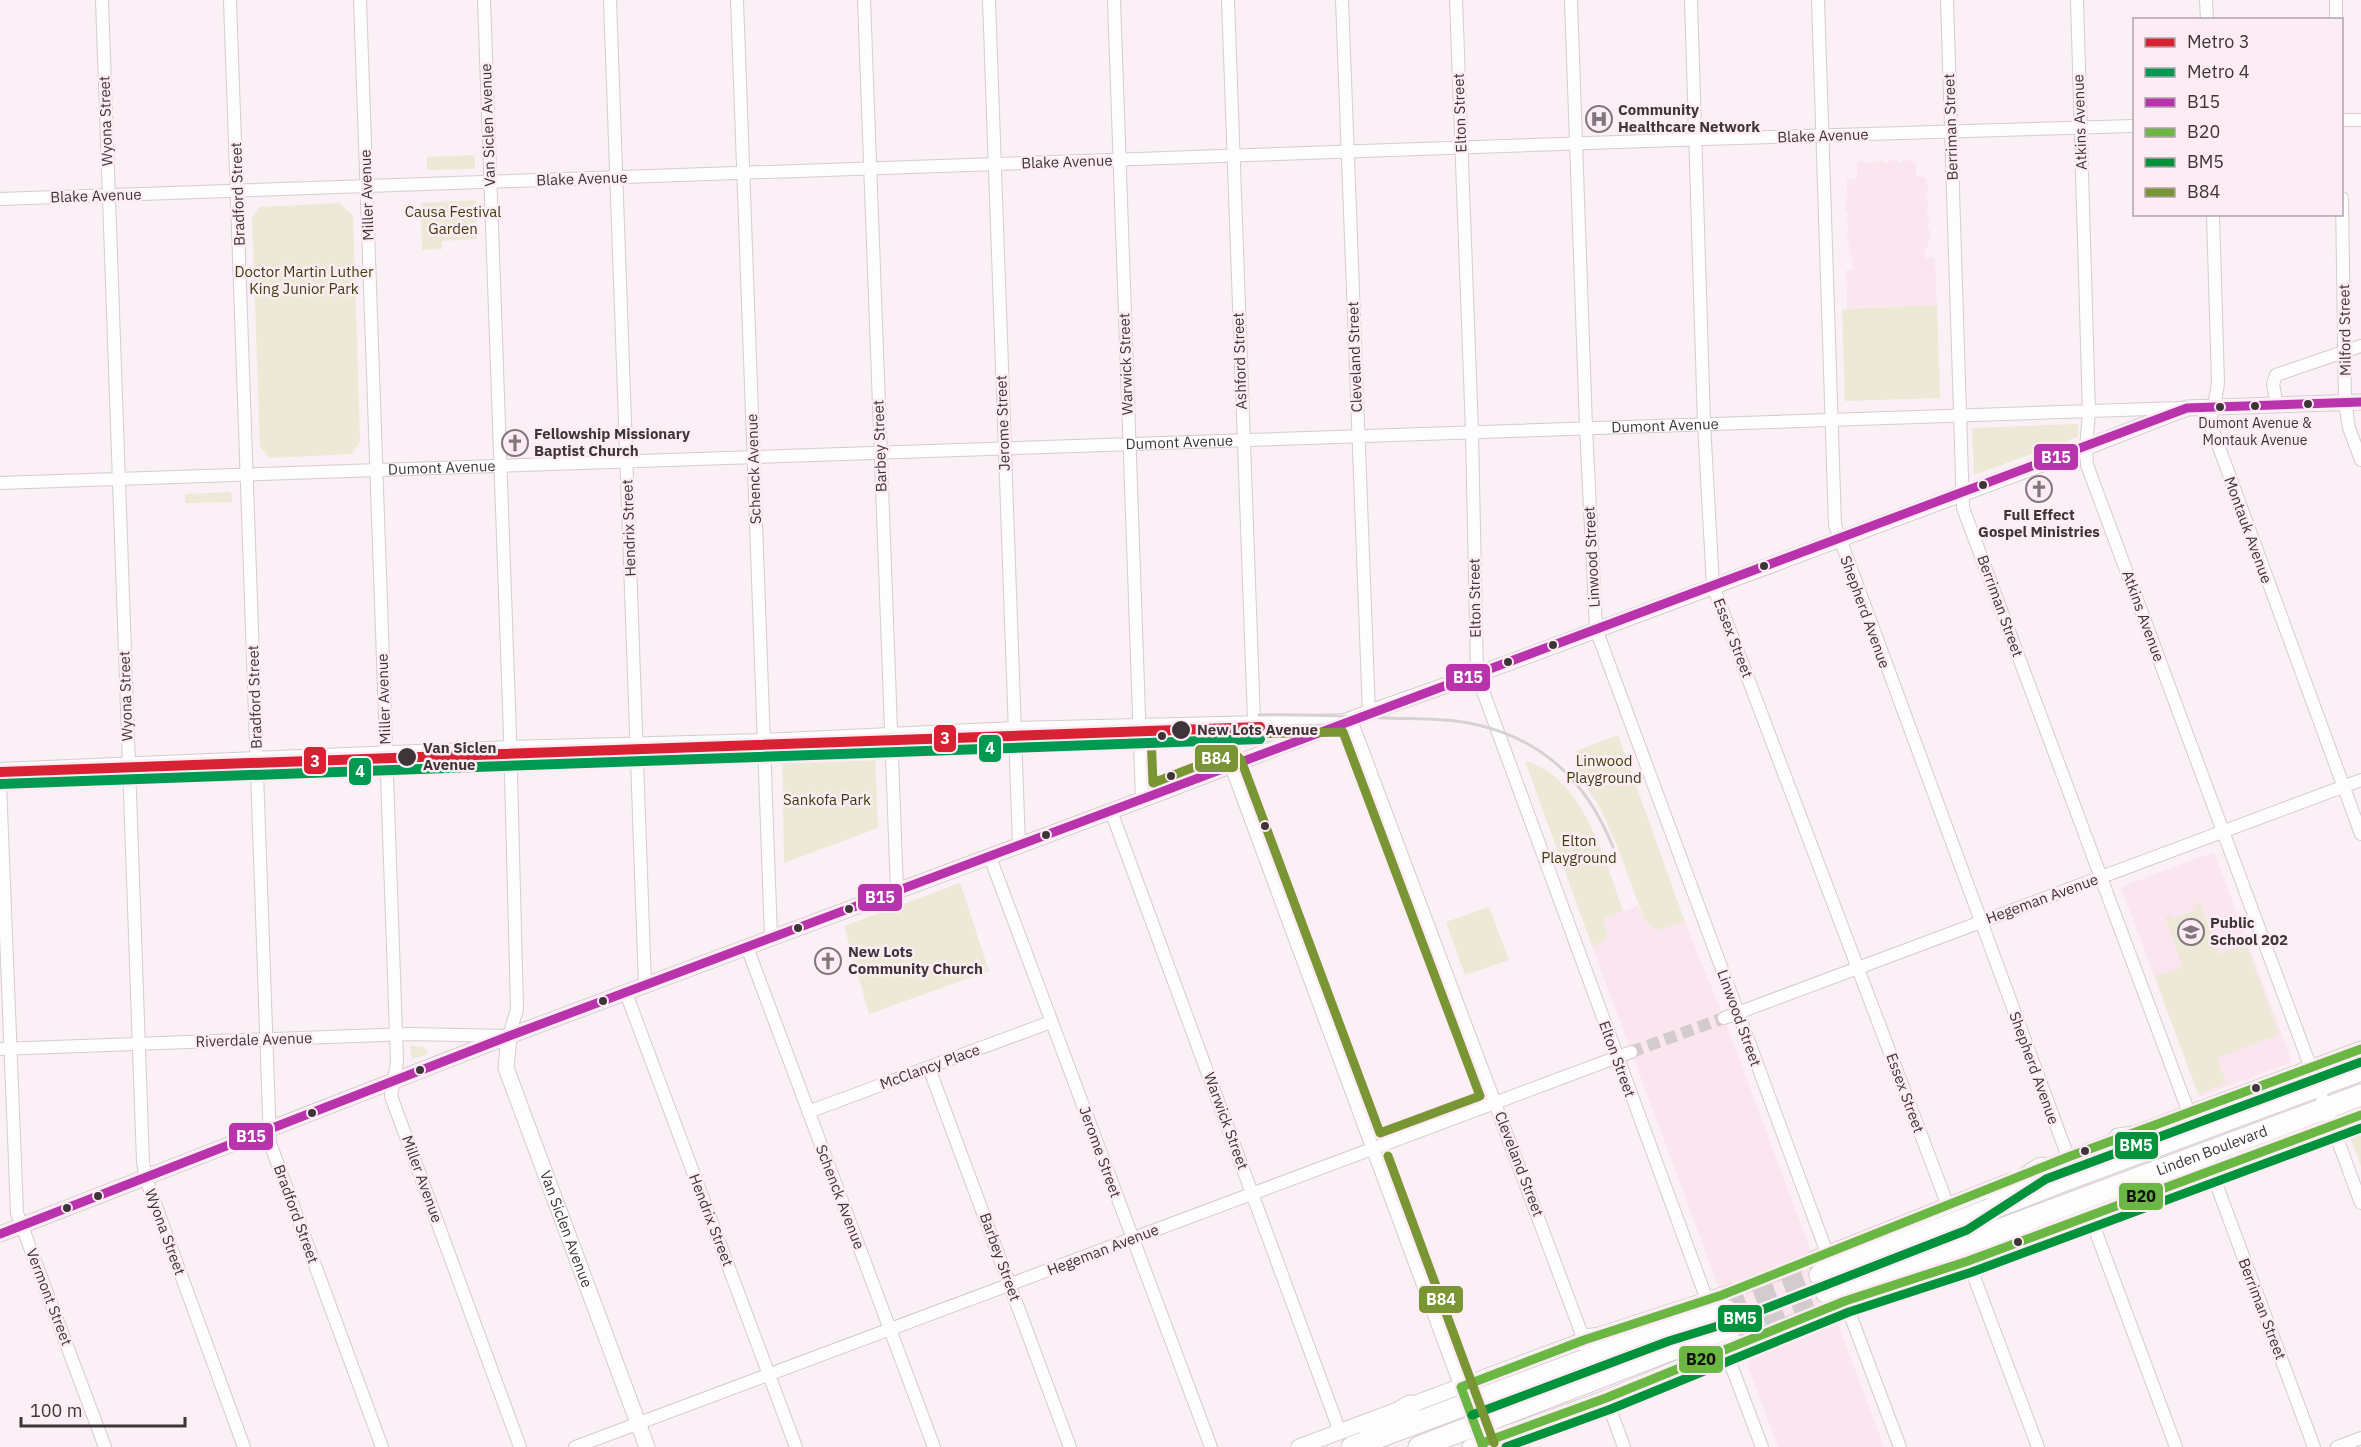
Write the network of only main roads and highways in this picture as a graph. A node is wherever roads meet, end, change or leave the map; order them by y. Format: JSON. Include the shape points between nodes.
{"nodes":[{"id":1,"x":2361,"y":1070,"type":"edge"},
{"id":2,"x":2361,"y":1095,"type":"edge"},
{"id":3,"x":2206,"y":1128,"type":"junction"},
{"id":4,"x":2119,"y":1139,"type":"road end"},
{"id":5,"x":2042,"y":1168,"type":"road end"},
{"id":6,"x":2211,"y":1170,"type":"road end"},
{"id":7,"x":2125,"y":1183,"type":"junction"},
{"id":8,"x":2056,"y":1209,"type":"junction"},
{"id":9,"x":1955,"y":1212,"type":"junction"},
{"id":10,"x":1978,"y":1257,"type":"road end"},
{"id":11,"x":1665,"y":1330,"type":"junction"},
{"id":12,"x":1584,"y":1340,"type":"road end"},
{"id":13,"x":1410,"y":1406,"type":"road end"},
{"id":14,"x":1478,"y":1441,"type":"edge"},
{"id":15,"x":1345,"y":1442,"type":"edge"},
{"id":16,"x":1419,"y":1447,"type":"edge"}],
"edges":[{"from":1,"to":3,"type":"highway","name":"Linden Boulevard","via":[[2314,1077]]},
{"from":2,"to":7,"type":"highway","name":"Linden Boulevard","via":[[2329,1117]]},
{"from":3,"to":4,"type":"highway"},
{"from":3,"to":9,"type":"highway","name":"Linden Boulevard"},
{"from":5,"to":9,"type":"highway"},
{"from":6,"to":7,"type":"highway"},
{"from":7,"to":8,"type":"highway","name":"Linden Boulevard"},
{"from":8,"to":9,"type":"highway","name":"Linden Boulevard","via":[[1827,1281]]},
{"from":8,"to":10,"type":"highway"},
{"from":11,"to":12,"type":"highway"},
{"from":11,"to":14,"type":"highway","via":[[1729,1325]]},
{"from":11,"to":15,"type":"highway","via":[[1464,1395]]},
{"from":13,"to":15,"type":"highway"},
{"from":14,"to":16,"type":"highway"}]}
